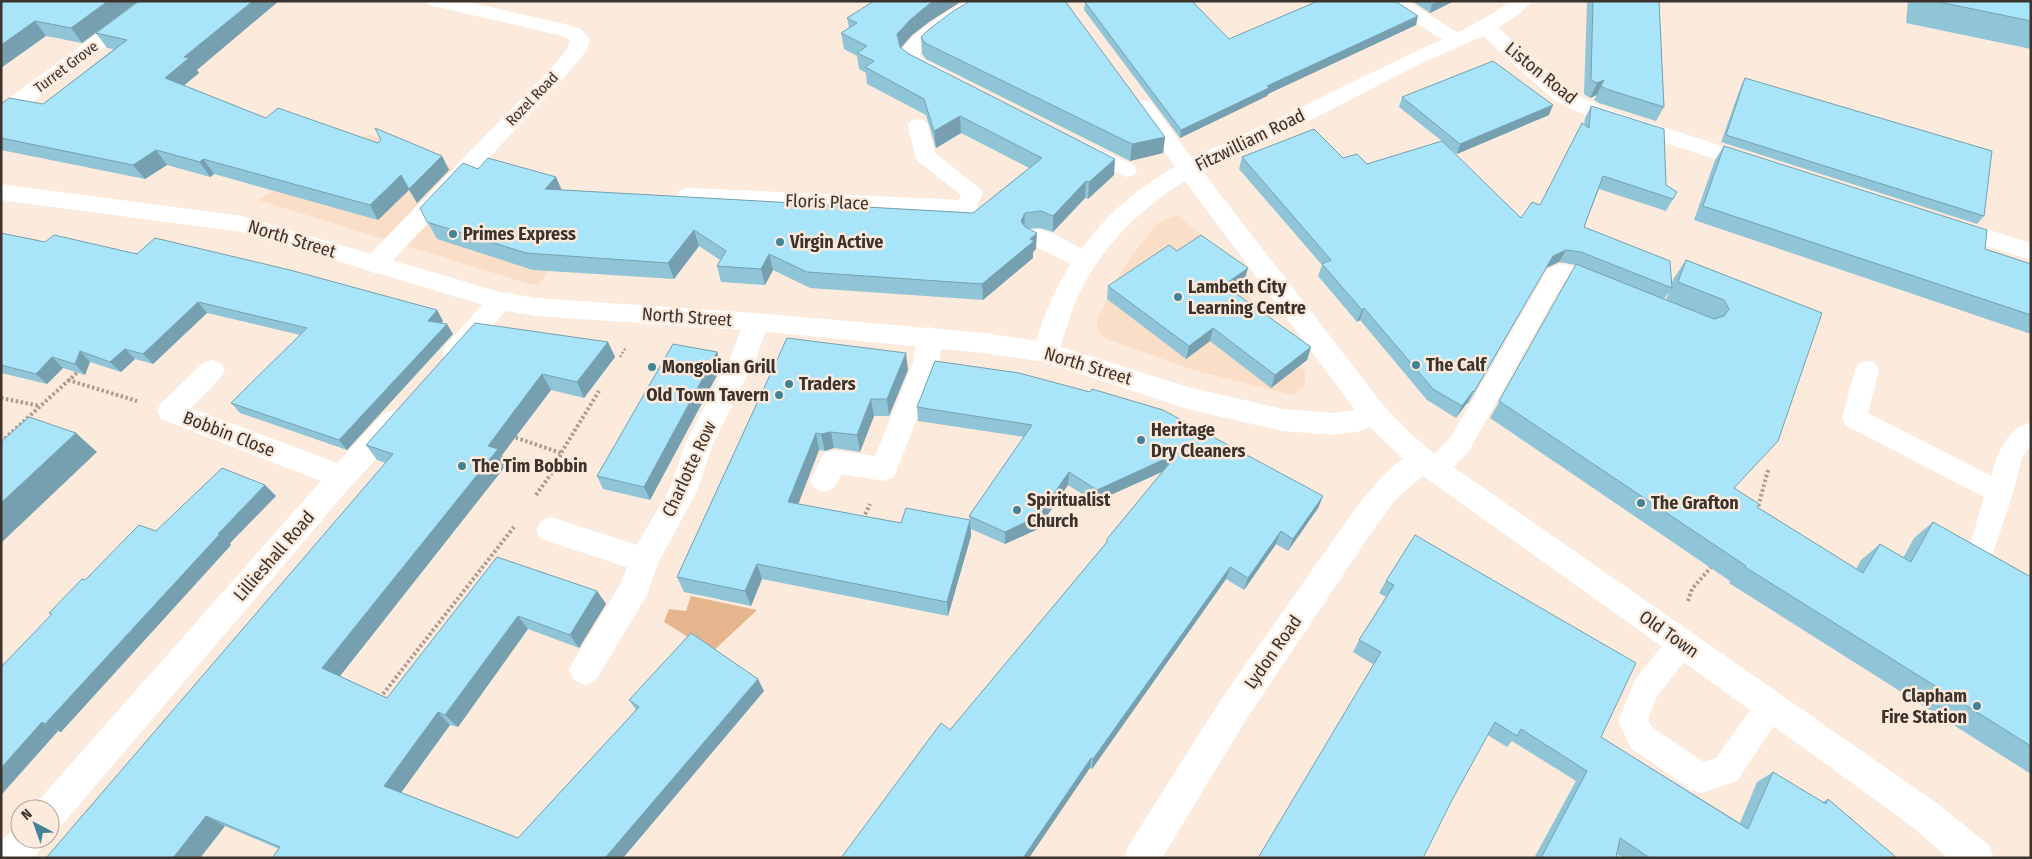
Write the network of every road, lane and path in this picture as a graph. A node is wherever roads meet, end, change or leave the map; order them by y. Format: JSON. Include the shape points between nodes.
{"nodes":[{"id":1,"x":155,"y":1,"type":"edge"},
{"id":2,"x":436,"y":1,"type":"edge"},
{"id":3,"x":981,"y":1,"type":"edge"},
{"id":4,"x":1395,"y":1,"type":"edge"},
{"id":5,"x":1523,"y":1,"type":"edge"},
{"id":6,"x":1483,"y":27,"type":"junction"},
{"id":7,"x":1456,"y":40,"type":"junction"},
{"id":8,"x":953,"y":83,"type":"edge"},
{"id":9,"x":1132,"y":93,"type":"edge"},
{"id":10,"x":1,"y":115,"type":"edge"},
{"id":11,"x":918,"y":125,"type":"dead end"},
{"id":12,"x":1065,"y":139,"type":"edge"},
{"id":13,"x":1126,"y":170,"type":"dead end"},
{"id":14,"x":1189,"y":170,"type":"junction"},
{"id":15,"x":1776,"y":171,"type":"edge"},
{"id":16,"x":1,"y":192,"type":"edge"},
{"id":17,"x":688,"y":196,"type":"edge"},
{"id":18,"x":966,"y":208,"type":"joint"},
{"id":19,"x":1927,"y":219,"type":"edge"},
{"id":20,"x":1034,"y":236,"type":"edge"},
{"id":21,"x":2031,"y":252,"type":"edge"},
{"id":22,"x":1084,"y":261,"type":"junction"},
{"id":23,"x":375,"y":264,"type":"junction"},
{"id":24,"x":1621,"y":294,"type":"edge"},
{"id":25,"x":500,"y":301,"type":"junction"},
{"id":26,"x":756,"y":322,"type":"junction"},
{"id":27,"x":930,"y":337,"type":"junction"},
{"id":28,"x":1044,"y":352,"type":"junction"},
{"id":29,"x":82,"y":368,"type":"edge"},
{"id":30,"x":212,"y":370,"type":"dead end"},
{"id":31,"x":1867,"y":370,"type":"dead end"},
{"id":32,"x":435,"y":375,"type":"edge"},
{"id":33,"x":68,"y":380,"type":"junction"},
{"id":34,"x":599,"y":392,"type":"dead end"},
{"id":35,"x":1,"y":398,"type":"edge"},
{"id":36,"x":411,"y":403,"type":"edge"},
{"id":37,"x":41,"y":406,"type":"junction"},
{"id":38,"x":1370,"y":410,"type":"junction"},
{"id":39,"x":171,"y":411,"type":"junction"},
{"id":40,"x":2031,"y":432,"type":"edge"},
{"id":41,"x":504,"y":434,"type":"edge"},
{"id":42,"x":1,"y":442,"type":"edge"},
{"id":43,"x":561,"y":453,"type":"junction"},
{"id":44,"x":1429,"y":465,"type":"junction"},
{"id":45,"x":1768,"y":470,"type":"edge"},
{"id":46,"x":342,"y":477,"type":"junction"},
{"id":47,"x":824,"y":480,"type":"dead end"},
{"id":48,"x":2000,"y":493,"type":"junction"},
{"id":49,"x":532,"y":501,"type":"dead end"},
{"id":50,"x":1755,"y":515,"type":"edge"},
{"id":51,"x":516,"y":523,"type":"dead end"},
{"id":52,"x":551,"y":530,"type":"dead end"},
{"id":53,"x":1983,"y":545,"type":"dead end"},
{"id":54,"x":644,"y":560,"type":"junction"},
{"id":55,"x":1718,"y":560,"type":"edge"},
{"id":56,"x":1687,"y":602,"type":"dead end"},
{"id":57,"x":1682,"y":644,"type":"junction"},
{"id":58,"x":585,"y":670,"type":"dead end"},
{"id":59,"x":383,"y":694,"type":"edge"},
{"id":60,"x":1771,"y":705,"type":"junction"},
{"id":61,"x":60,"y":801,"type":"edge"},
{"id":62,"x":1142,"y":858,"type":"edge"},
{"id":63,"x":1976,"y":858,"type":"edge"}],
"edges":[{"from":1,"to":10,"type":"street","name":"Turret Grove"},
{"from":2,"to":23,"type":"street","name":"Rozel Road","via":[[566,30],[580,40],[577,50],[562,68]]},
{"from":3,"to":8,"type":"street","via":[[918,43],[910,52],[910,58],[918,65]]},
{"from":4,"to":7,"type":"lane"},
{"from":5,"to":6,"type":"street","name":"Fitzwilliam Road"},
{"from":6,"to":7,"type":"street","name":"Fitzwilliam Road"},
{"from":6,"to":15,"type":"street","name":"Liston Road","via":[[1562,95],[1590,110]]},
{"from":7,"to":14,"type":"street","name":"Fitzwilliam Road"},
{"from":9,"to":14,"type":"street","name":"Old Town"},
{"from":11,"to":18,"type":"lane","via":[[925,156],[972,193]]},
{"from":12,"to":13,"type":"street"},
{"from":14,"to":22,"type":"street","name":"Fitzwilliam Road","via":[[1136,205],[1098,242]]},
{"from":14,"to":38,"type":"street","name":"Old Town"},
{"from":16,"to":23,"type":"street","name":"North Street","via":[[242,224]]},
{"from":17,"to":18,"type":"street","name":"Floris Place"},
{"from":19,"to":21,"type":"street"},
{"from":20,"to":22,"type":"street"},
{"from":22,"to":28,"type":"street","name":"Fitzwilliam Road","via":[[1063,300]]},
{"from":23,"to":25,"type":"street","name":"North Street"},
{"from":24,"to":44,"type":"lane","via":[[1566,272],[1556,275],[1460,444]]},
{"from":25,"to":26,"type":"street","name":"North Street","via":[[536,307]]},
{"from":25,"to":32,"type":"street"},
{"from":26,"to":27,"type":"street","name":"North Street"},
{"from":26,"to":54,"type":"street","name":"Charlotte Row","via":[[743,358],[699,444],[683,491]]},
{"from":27,"to":28,"type":"street","name":"North Street"},
{"from":27,"to":47,"type":"street","via":[[926,362],[884,469],[834,461]]},
{"from":28,"to":38,"type":"street","name":"North Street","via":[[1188,398],[1276,418],[1334,424],[1357,420]]},
{"from":29,"to":33,"type":"path"},
{"from":30,"to":39,"type":"street","name":"Bobbin Close"},
{"from":31,"to":48,"type":"lane","via":[[1854,418]]},
{"from":33,"to":37,"type":"path"},
{"from":33,"to":39,"type":"path"},
{"from":34,"to":43,"type":"path"},
{"from":35,"to":37,"type":"path"},
{"from":36,"to":46,"type":"street","name":"Lillieshall Road"},
{"from":37,"to":42,"type":"path"},
{"from":38,"to":44,"type":"street","name":"Old Town"},
{"from":39,"to":46,"type":"street","name":"Bobbin Close"},
{"from":40,"to":48,"type":"lane","via":[[2019,440],[2010,455]]},
{"from":41,"to":43,"type":"path"},
{"from":43,"to":49,"type":"path","via":[[558,464]]},
{"from":44,"to":57,"type":"street","name":"Old Town"},
{"from":44,"to":62,"type":"street","name":"Lydon Road","via":[[1385,492],[1232,712]]},
{"from":45,"to":50,"type":"path","via":[[1760,507]]},
{"from":46,"to":61,"type":"street","name":"Lillieshall Road"},
{"from":48,"to":53,"type":"lane"},
{"from":51,"to":59,"type":"path"},
{"from":52,"to":54,"type":"street"},
{"from":54,"to":58,"type":"street","name":"Charlotte Row","via":[[636,586]]},
{"from":55,"to":56,"type":"path","via":[[1692,589]]},
{"from":57,"to":60,"type":"street","name":"Old Town"},
{"from":57,"to":60,"type":"lane","via":[[1646,688],[1633,721],[1642,738],[1670,758],[1701,778],[1726,770]]},
{"from":60,"to":63,"type":"street","name":"Old Town","via":[[1926,816]]}]}
